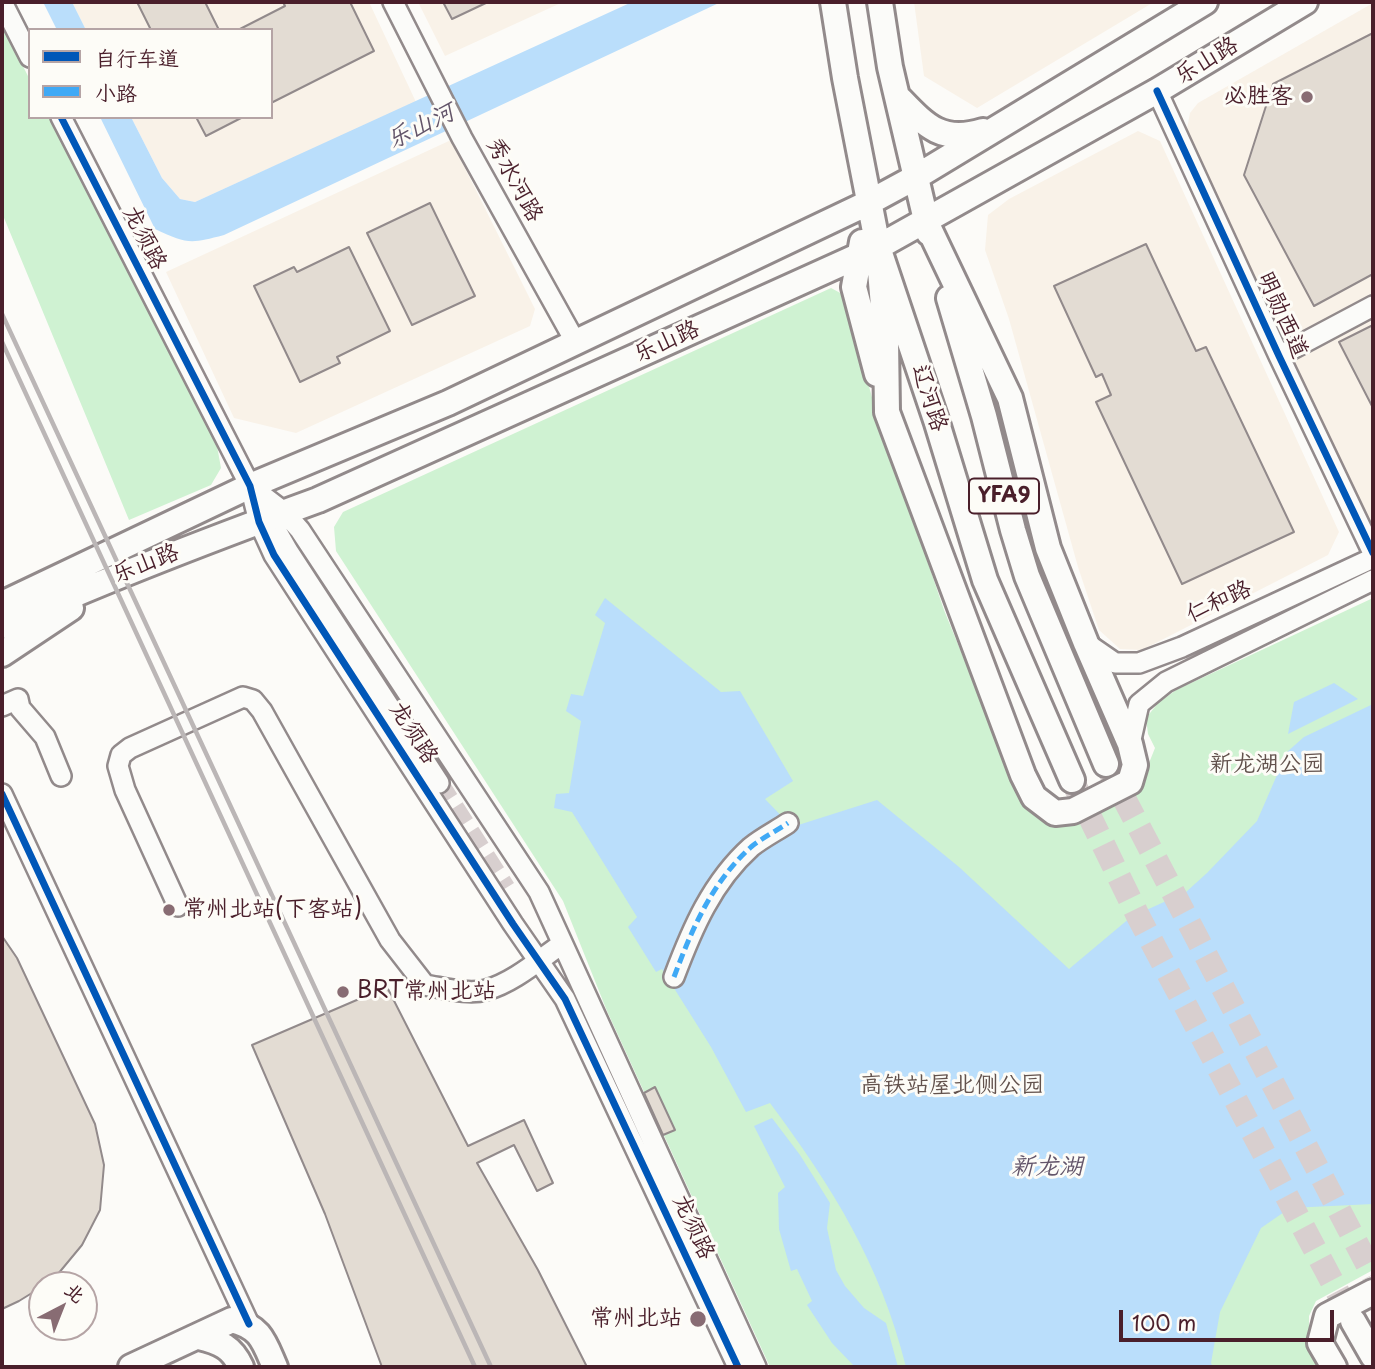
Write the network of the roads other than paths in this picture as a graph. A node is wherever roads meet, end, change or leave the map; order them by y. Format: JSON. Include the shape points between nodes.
{"nodes":[{"id":1,"x":2,"y":2,"type":"edge"},
{"id":2,"x":393,"y":2,"type":"edge"},
{"id":3,"x":833,"y":2,"type":"edge"},
{"id":4,"x":880,"y":2,"type":"edge"},
{"id":5,"x":1205,"y":2,"type":"edge"},
{"id":6,"x":1305,"y":2,"type":"edge"},
{"id":7,"x":28,"y":53,"type":"edge"},
{"id":8,"x":1157,"y":91,"type":"junction"},
{"id":9,"x":897,"y":96,"type":"junction"},
{"id":10,"x":62,"y":119,"type":"edge"},
{"id":11,"x":1000,"y":126,"type":"junction"},
{"id":12,"x":916,"y":177,"type":"junction"},
{"id":13,"x":868,"y":203,"type":"junction"},
{"id":14,"x":925,"y":220,"type":"junction"},
{"id":15,"x":869,"y":251,"type":"junction"},
{"id":16,"x":1373,"y":306,"type":"edge"},
{"id":17,"x":576,"y":343,"type":"junction"},
{"id":18,"x":1279,"y":356,"type":"junction"},
{"id":19,"x":250,"y":486,"type":"junction"},
{"id":20,"x":271,"y":517,"type":"junction"},
{"id":21,"x":1373,"y":555,"type":"edge"},
{"id":22,"x":162,"y":558,"type":"junction"},
{"id":23,"x":1373,"y":580,"type":"edge"},
{"id":24,"x":2,"y":604,"type":"edge"},
{"id":25,"x":2,"y":626,"type":"edge"},
{"id":26,"x":1086,"y":643,"type":"junction"},
{"id":27,"x":2,"y":654,"type":"edge"},
{"id":28,"x":10,"y":702,"type":"edge"},
{"id":29,"x":1130,"y":744,"type":"junction"},
{"id":30,"x":1106,"y":764,"type":"tunnel mouth"},
{"id":31,"x":61,"y":776,"type":"dead end"},
{"id":32,"x":1072,"y":780,"type":"tunnel mouth"},
{"id":33,"x":439,"y":783,"type":"tunnel mouth"},
{"id":34,"x":2,"y":794,"type":"edge"},
{"id":35,"x":788,"y":823,"type":"dead end"},
{"id":36,"x":178,"y":906,"type":"dead end"},
{"id":37,"x":562,"y":944,"type":"junction"},
{"id":38,"x":540,"y":959,"type":"junction"},
{"id":39,"x":674,"y":977,"type":"dead end"},
{"id":40,"x":1373,"y":1292,"type":"edge"},
{"id":41,"x":1353,"y":1321,"type":"tunnel mouth"},
{"id":42,"x":249,"y":1324,"type":"junction"},
{"id":43,"x":199,"y":1337,"type":"junction"},
{"id":44,"x":1373,"y":1356,"type":"edge"},
{"id":45,"x":131,"y":1367,"type":"edge"},
{"id":46,"x":241,"y":1367,"type":"edge"},
{"id":47,"x":275,"y":1367,"type":"edge"},
{"id":48,"x":738,"y":1367,"type":"edge"},
{"id":49,"x":756,"y":1367,"type":"edge"},
{"id":50,"x":1334,"y":1367,"type":"edge"}],
"edges":[{"from":1,"to":7,"type":"street"},
{"from":2,"to":17,"type":"street","name":"秀水河路","via":[[462,138]]},
{"from":3,"to":13,"type":"main road","name":"辽河路","number":"YFA9"},
{"from":4,"to":9,"type":"main road","name":"辽河路","number":"YFA9"},
{"from":5,"to":11,"type":"main road","name":"乐山路"},
{"from":6,"to":8,"type":"main road","name":"乐山路"},
{"from":8,"to":14,"type":"main road","name":"乐山路"},
{"from":8,"to":18,"type":"street","name":"明勋西道"},
{"from":9,"to":11,"type":"main road","via":[[923,124],[941,134],[965,137]]},
{"from":9,"to":12,"type":"main road","name":"辽河路","number":"YFA9"},
{"from":10,"to":19,"type":"street","name":"龙须路"},
{"from":11,"to":12,"type":"main road","name":"乐山路"},
{"from":12,"to":13,"type":"main road","name":"乐山路"},
{"from":12,"to":14,"type":"main road","name":"辽河路","number":"YFA9"},
{"from":13,"to":15,"type":"main road","name":"辽河路","number":"YFA9"},
{"from":13,"to":17,"type":"main road","name":"乐山路"},
{"from":14,"to":15,"type":"main road","name":"乐山路"},
{"from":14,"to":26,"type":"main road","via":[[1010,398],[1048,548]]},
{"from":14,"to":30,"type":"main road","name":"辽河路","number":"YFA9","via":[[1027,576]]},
{"from":15,"to":20,"type":"main road","name":"乐山路","via":[[318,500]]},
{"from":15,"to":29,"type":"main road","via":[[886,341],[887,412],[1034,797],[1055,813],[1073,811],[1130,782],[1135,765]]},
{"from":15,"to":32,"type":"main road","name":"辽河路","number":"YFA9","via":[[937,423],[985,580]]},
{"from":16,"to":18,"type":"street"},
{"from":17,"to":19,"type":"main road","name":"乐山路","via":[[449,403]]},
{"from":18,"to":21,"type":"street","name":"明勋西道"},
{"from":19,"to":20,"type":"street","name":"龙须路"},
{"from":19,"to":20,"type":"street","name":"龙须路"},
{"from":19,"to":24,"type":"main road","name":"乐山路"},
{"from":20,"to":22,"type":"main road","name":"乐山路"},
{"from":20,"to":33,"type":"street","via":[[288,551]]},
{"from":20,"to":37,"type":"street","name":"龙须路","via":[[300,530],[539,892]]},
{"from":20,"to":38,"type":"street","name":"龙须路","via":[[274,555]]},
{"from":21,"to":26,"type":"street","name":"仁和路","via":[[1139,663],[1115,663]]},
{"from":22,"to":25,"type":"main road","name":"乐山路"},
{"from":22,"to":27,"type":"main road","via":[[63,613]]},
{"from":23,"to":29,"type":"street","name":"仁和路","via":[[1166,682],[1139,704]]},
{"from":26,"to":29,"type":"main road"},
{"from":28,"to":31,"type":"street","via":[[45,737]]},
{"from":34,"to":42,"type":"street"},
{"from":35,"to":39,"type":"street","via":[[751,847],[716,886],[692,929]]},
{"from":36,"to":38,"type":"street","via":[[125,790],[118,766],[121,755],[243,697],[253,700],[262,711],[390,940],[425,985],[485,991]]},
{"from":37,"to":38,"type":"street"},
{"from":37,"to":49,"type":"street","name":"龙须路"},
{"from":38,"to":48,"type":"street","name":"龙须路","via":[[565,999]]},
{"from":40,"to":50,"type":"main road","via":[[1327,1316],[1320,1343]]},
{"from":41,"to":44,"type":"main road"},
{"from":42,"to":43,"type":"main road","via":[[232,1320]]},
{"from":42,"to":47,"type":"main road"},
{"from":43,"to":45,"type":"main road"},
{"from":43,"to":46,"type":"main road","via":[[228,1346]]}]}
